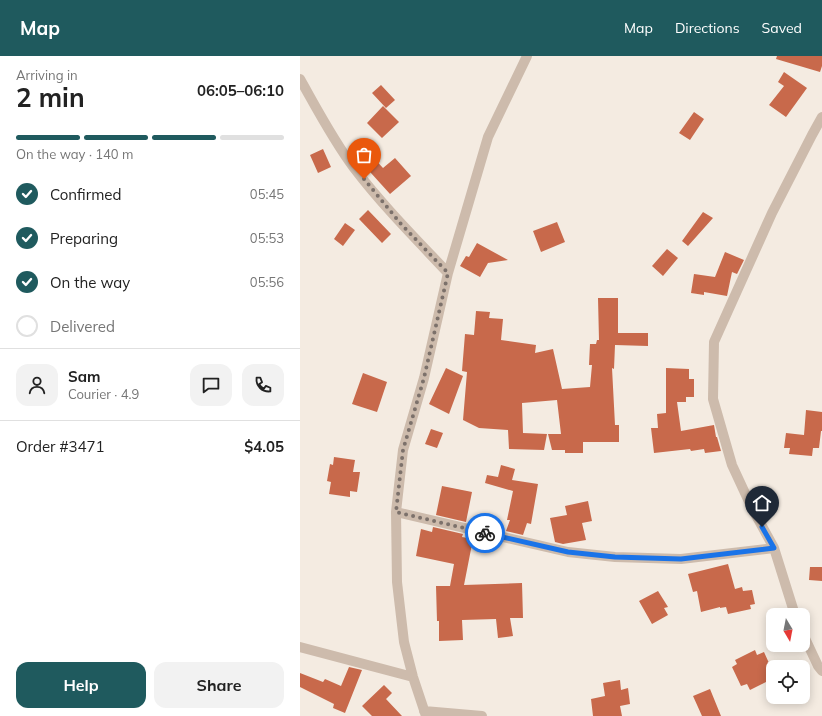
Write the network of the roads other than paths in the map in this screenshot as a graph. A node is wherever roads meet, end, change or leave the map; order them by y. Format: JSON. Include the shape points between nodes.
{"nodes":[{"id":1,"x":527,"y":56,"type":"edge"},
{"id":2,"x":300,"y":79,"type":"edge"},
{"id":3,"x":822,"y":117,"type":"edge"},
{"id":4,"x":448,"y":273,"type":"junction"},
{"id":5,"x":396,"y":512,"type":"junction"},
{"id":6,"x":774,"y":548,"type":"junction"},
{"id":7,"x":793,"y":608,"type":"edge"},
{"id":8,"x":300,"y":647,"type":"edge"},
{"id":9,"x":810,"y":649,"type":"edge"},
{"id":10,"x":822,"y":671,"type":"edge"},
{"id":11,"x":414,"y":677,"type":"junction"},
{"id":12,"x":425,"y":713,"type":"edge"},
{"id":13,"x":482,"y":716,"type":"edge"}],
"edges":[{"from":1,"to":4,"type":"street","via":[[488,137]]},
{"from":2,"to":4,"type":"street","via":[[354,168],[401,224]]},
{"from":3,"to":6,"type":"street","via":[[772,213],[714,342],[713,399],[732,465]]},
{"from":4,"to":5,"type":"street","via":[[424,378],[403,450]]},
{"from":5,"to":6,"type":"street","via":[[568,552],[615,557],[681,559]]},
{"from":5,"to":11,"type":"street","via":[[397,582],[404,642]]},
{"from":6,"to":7,"type":"street"},
{"from":8,"to":11,"type":"street"},
{"from":9,"to":10,"type":"street"},
{"from":11,"to":12,"type":"street"},
{"from":12,"to":13,"type":"street"}]}
